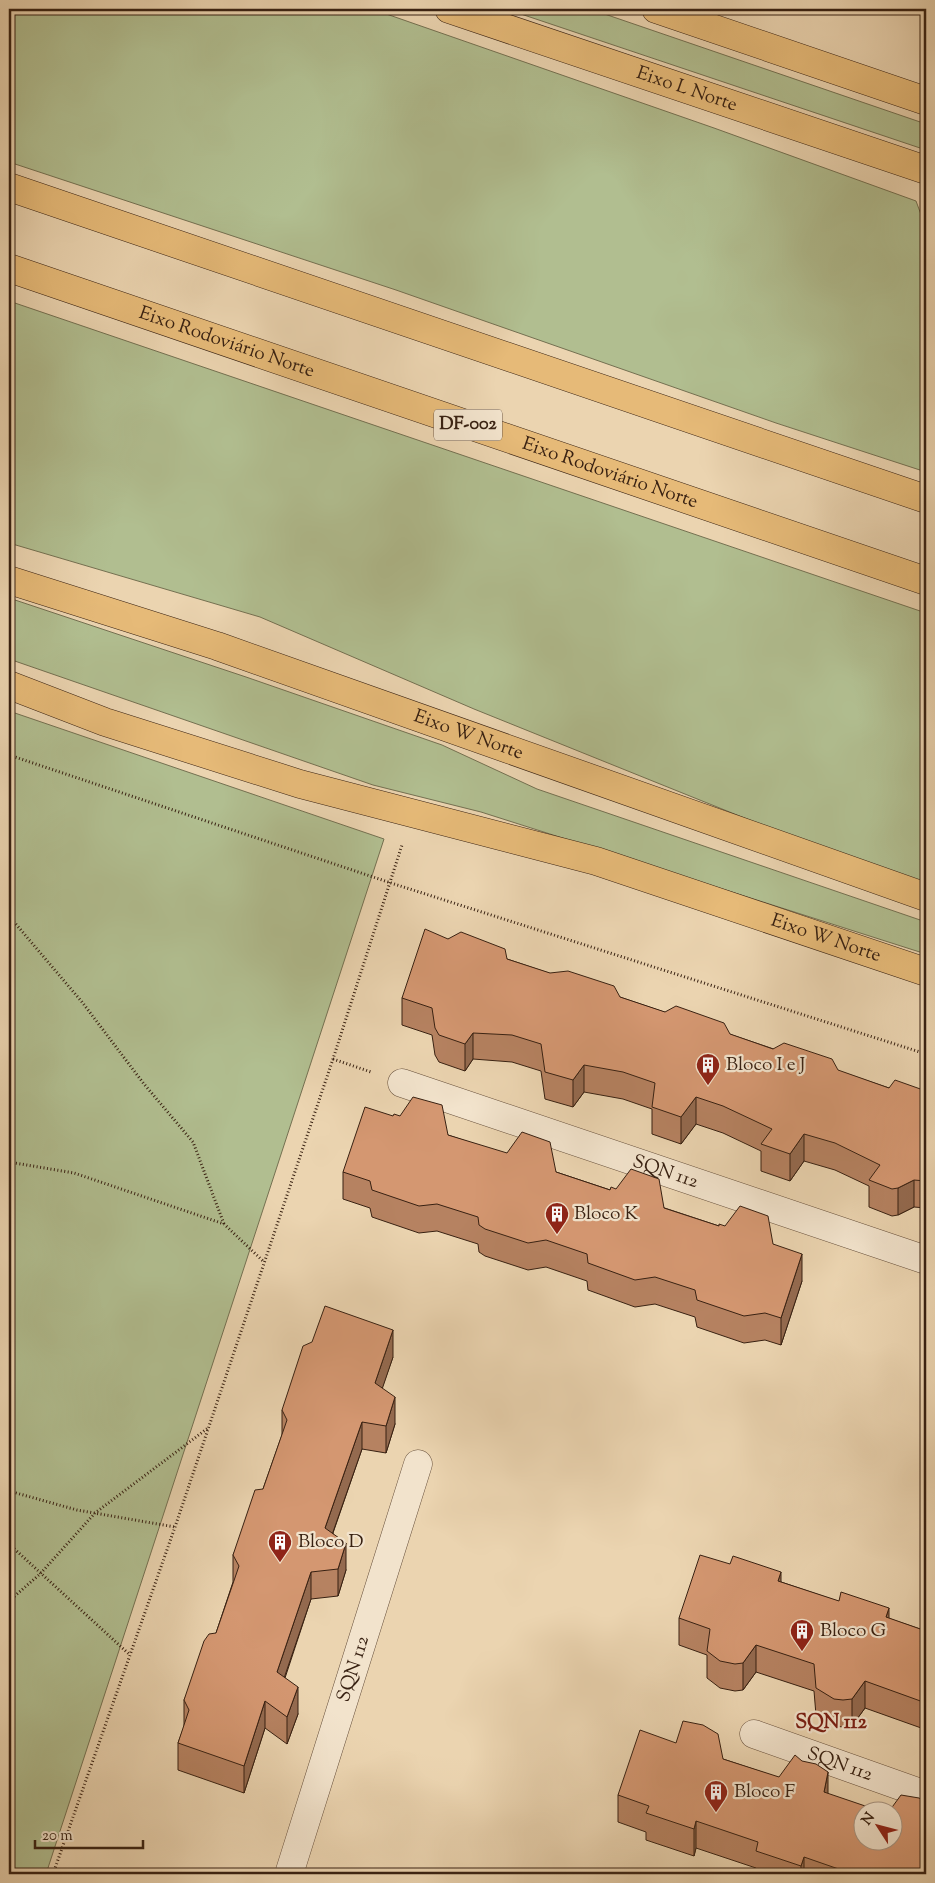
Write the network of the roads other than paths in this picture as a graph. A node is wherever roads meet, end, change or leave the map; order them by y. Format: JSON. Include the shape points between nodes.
{"nodes":[{"id":1,"x":449,"y":9,"type":"edge"},
{"id":2,"x":656,"y":9,"type":"edge"},
{"id":3,"x":926,"y":101,"type":"edge"},
{"id":4,"x":926,"y":170,"type":"edge"},
{"id":5,"x":9,"y":187,"type":"edge"},
{"id":6,"x":9,"y":268,"type":"edge"},
{"id":7,"x":926,"y":499,"type":"edge"},
{"id":8,"x":9,"y":580,"type":"edge"},
{"id":9,"x":926,"y":581,"type":"edge"},
{"id":10,"x":9,"y":685,"type":"edge"},
{"id":11,"x":926,"y":897,"type":"edge"},
{"id":12,"x":926,"y":972,"type":"edge"},
{"id":13,"x":402,"y":1083,"type":"road end"},
{"id":14,"x":926,"y":1260,"type":"edge"},
{"id":15,"x":418,"y":1464,"type":"dead end"},
{"id":16,"x":754,"y":1734,"type":"dead end"},
{"id":17,"x":926,"y":1795,"type":"edge"},
{"id":18,"x":289,"y":1874,"type":"edge"}],
"edges":[{"from":1,"to":4,"type":"main road","name":"Eixo L Norte"},
{"from":2,"to":3,"type":"main road"},
{"from":5,"to":7,"type":"main road"},
{"from":6,"to":9,"type":"main road","name":"Eixo Rodoviário Norte","number":"DF-002"},
{"from":8,"to":11,"type":"main road","name":"Eixo W Norte","via":[[217,646]]},
{"from":10,"to":12,"type":"main road","name":"Eixo W Norte","via":[[105,722],[291,781],[596,862]]},
{"from":13,"to":14,"type":"street","name":"SQN 112"},
{"from":15,"to":18,"type":"street","name":"SQN 112"},
{"from":16,"to":17,"type":"street","name":"SQN 112"}]}
